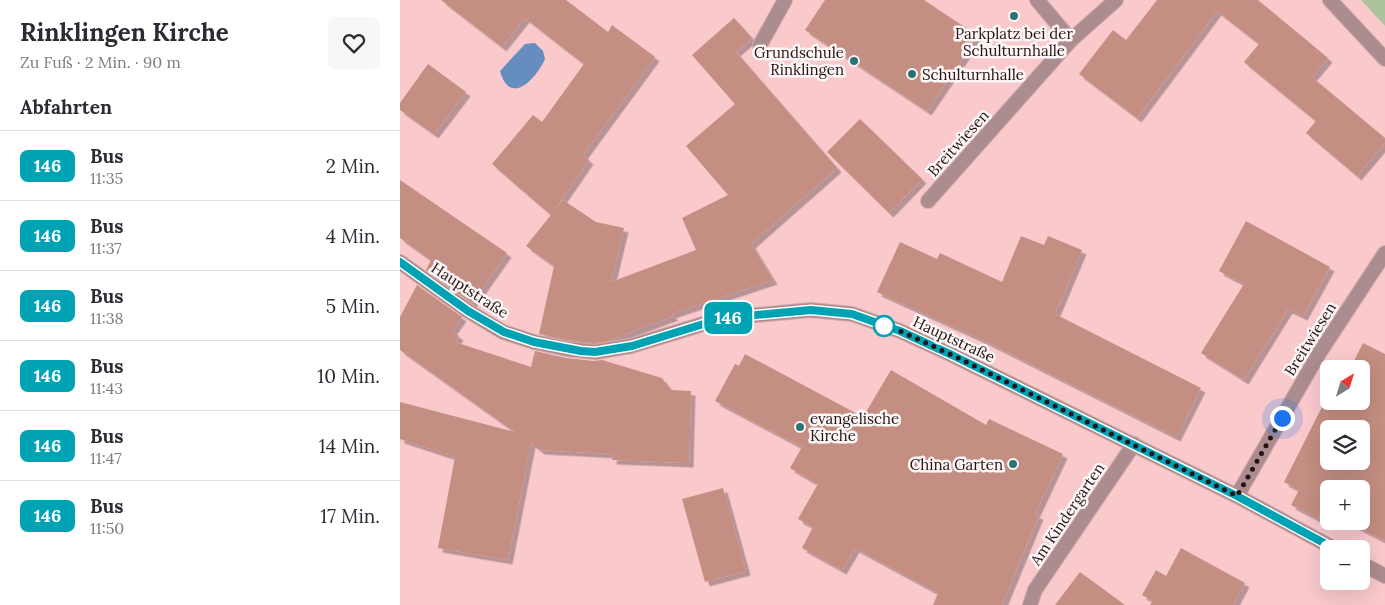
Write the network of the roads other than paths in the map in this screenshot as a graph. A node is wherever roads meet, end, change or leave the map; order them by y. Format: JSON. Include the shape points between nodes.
{"nodes":[{"id":1,"x":785,"y":0,"type":"edge"},
{"id":2,"x":1037,"y":0,"type":"edge"},
{"id":3,"x":1116,"y":0,"type":"edge"},
{"id":4,"x":1330,"y":0,"type":"edge"},
{"id":5,"x":1071,"y":40,"type":"junction"},
{"id":6,"x":760,"y":45,"type":"dead end"},
{"id":7,"x":1385,"y":59,"type":"edge"},
{"id":8,"x":928,"y":201,"type":"dead end"},
{"id":9,"x":1385,"y":253,"type":"edge"},
{"id":10,"x":400,"y":262,"type":"edge"},
{"id":11,"x":1134,"y":444,"type":"junction"},
{"id":12,"x":1237,"y":496,"type":"junction"},
{"id":13,"x":1320,"y":541,"type":"edge"},
{"id":14,"x":1370,"y":568,"type":"edge"},
{"id":15,"x":1385,"y":576,"type":"edge"},
{"id":16,"x":1030,"y":605,"type":"edge"}],
"edges":[{"from":1,"to":6,"type":"street"},
{"from":2,"to":5,"type":"street"},
{"from":3,"to":5,"type":"street","name":"Breitwiesen"},
{"from":4,"to":7,"type":"street"},
{"from":5,"to":8,"type":"street","name":"Breitwiesen"},
{"from":9,"to":12,"type":"street","name":"Breitwiesen","via":[[1318,355]]},
{"from":10,"to":11,"type":"street","name":"Hauptstraße","via":[[468,311],[504,332],[576,350],[595,352],[632,346],[723,318],[811,310],[852,314],[900,331]]},
{"from":11,"to":12,"type":"street","name":"Hauptstraße"},
{"from":11,"to":16,"type":"street","name":"Am Kindergarten","via":[[1035,590]]},
{"from":12,"to":13,"type":"street","name":"Hauptstraße"},
{"from":14,"to":15,"type":"street"}]}
